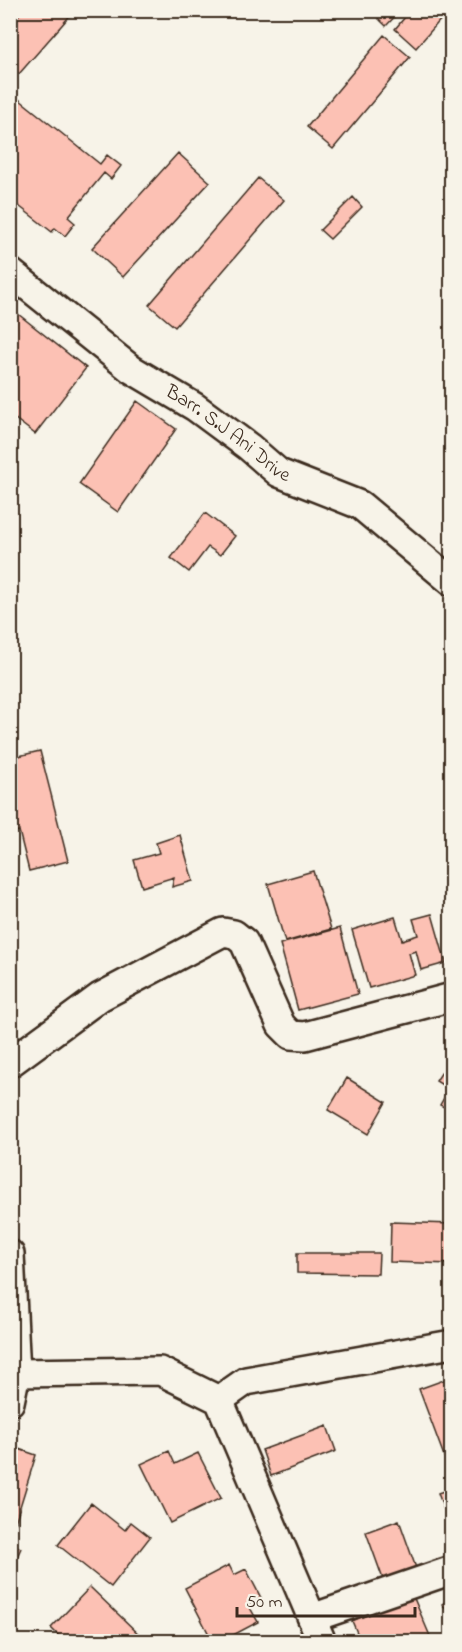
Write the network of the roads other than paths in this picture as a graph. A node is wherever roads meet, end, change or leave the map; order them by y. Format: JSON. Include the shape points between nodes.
{"nodes":[{"id":1,"x":10,"y":272,"type":"edge"},
{"id":2,"x":452,"y":582,"type":"edge"},
{"id":3,"x":452,"y":997,"type":"edge"},
{"id":4,"x":10,"y":1063,"type":"edge"},
{"id":5,"x":10,"y":1254,"type":"edge"},
{"id":6,"x":452,"y":1344,"type":"edge"},
{"id":7,"x":16,"y":1373,"type":"junction"},
{"id":8,"x":219,"y":1400,"type":"junction"},
{"id":9,"x":10,"y":1402,"type":"edge"},
{"id":10,"x":452,"y":1570,"type":"edge"},
{"id":11,"x":317,"y":1630,"type":"edge"}],
"edges":[{"from":1,"to":2,"type":"street","name":"Barr. S.J Ani Drive","via":[[131,369],[195,406],[279,473],[360,505]]},
{"from":3,"to":4,"type":"street","via":[[306,1036],[291,1035],[281,1025],[244,942],[223,932],[100,997]]},
{"from":5,"to":7,"type":"street"},
{"from":6,"to":8,"type":"street","via":[[246,1381]]},
{"from":7,"to":8,"type":"street","via":[[160,1371]]},
{"from":7,"to":9,"type":"street"},
{"from":8,"to":11,"type":"street"},
{"from":10,"to":11,"type":"street"}]}
